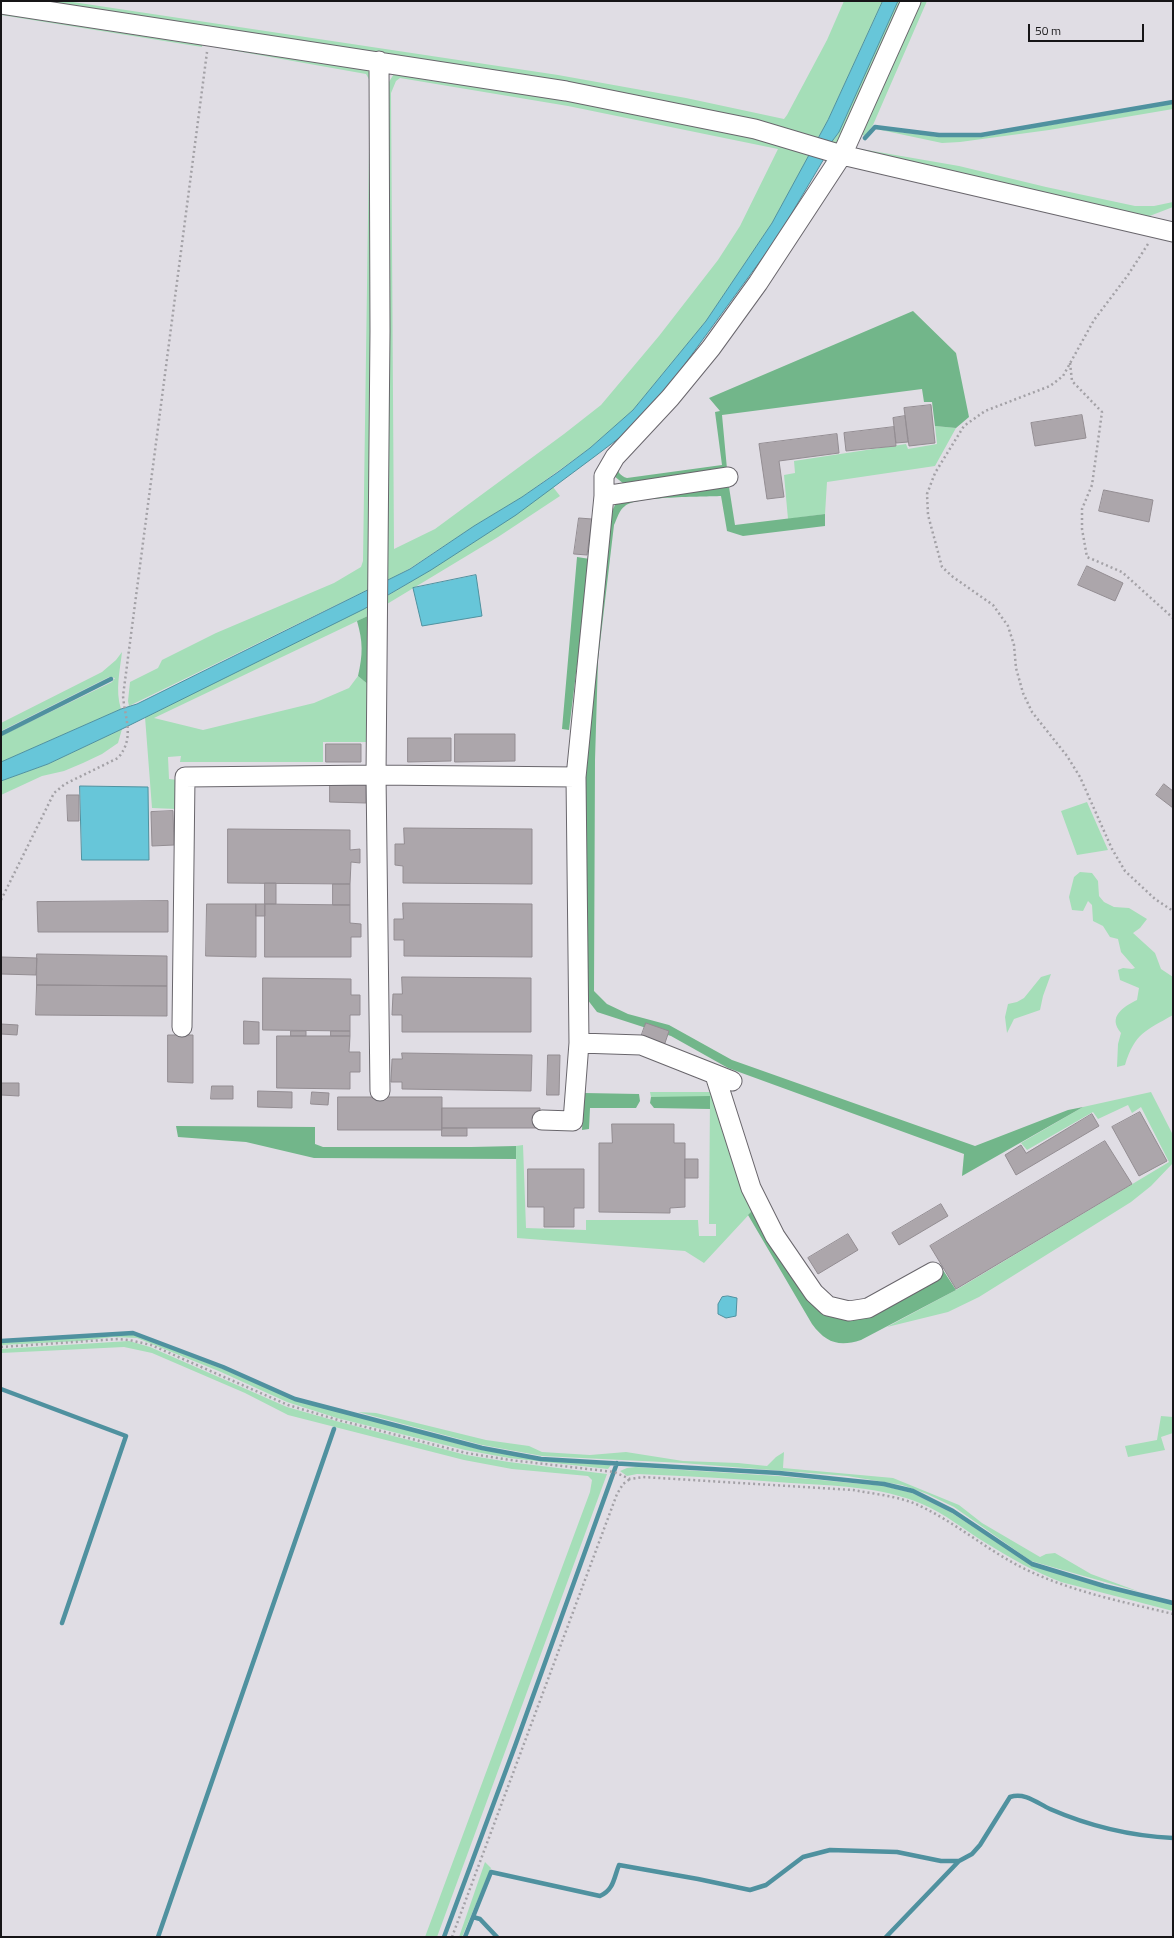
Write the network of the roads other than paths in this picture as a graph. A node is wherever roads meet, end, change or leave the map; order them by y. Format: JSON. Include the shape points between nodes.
{"nodes":[{"id":1,"x":911,"y":1,"type":"edge"},
{"id":2,"x":1,"y":4,"type":"edge"},
{"id":3,"x":379,"y":61,"type":"junction"},
{"id":4,"x":836,"y":153,"type":"junction"},
{"id":5,"x":1166,"y":230,"type":"edge"},
{"id":6,"x":728,"y":476,"type":"dead end"},
{"id":7,"x":604,"y":496,"type":"junction"},
{"id":8,"x":376,"y":775,"type":"junction"},
{"id":9,"x":576,"y":777,"type":"junction"},
{"id":10,"x":182,"y":1027,"type":"dead end"},
{"id":11,"x":579,"y":1043,"type":"junction"},
{"id":12,"x":380,"y":1091,"type":"dead end"},
{"id":13,"x":542,"y":1120,"type":"dead end"},
{"id":14,"x":933,"y":1272,"type":"dead end"}],
"edges":[{"from":1,"to":4,"type":"street"},
{"from":2,"to":3,"type":"street"},
{"from":3,"to":4,"type":"street","via":[[566,91],[755,129]]},
{"from":3,"to":8,"type":"street","via":[[380,331]]},
{"from":4,"to":5,"type":"street"},
{"from":4,"to":7,"type":"street","via":[[758,284],[712,348],[615,457],[604,476]]},
{"from":6,"to":7,"type":"street"},
{"from":7,"to":9,"type":"street"},
{"from":8,"to":9,"type":"street"},
{"from":8,"to":10,"type":"street","via":[[185,776]]},
{"from":8,"to":12,"type":"street"},
{"from":9,"to":11,"type":"street"},
{"from":11,"to":13,"type":"street","via":[[573,1121]]},
{"from":11,"to":14,"type":"street","via":[[641,1045],[724,1078],[739,1154],[755,1195],[775,1236],[814,1293],[828,1306],[849,1311],[868,1308]]}]}
